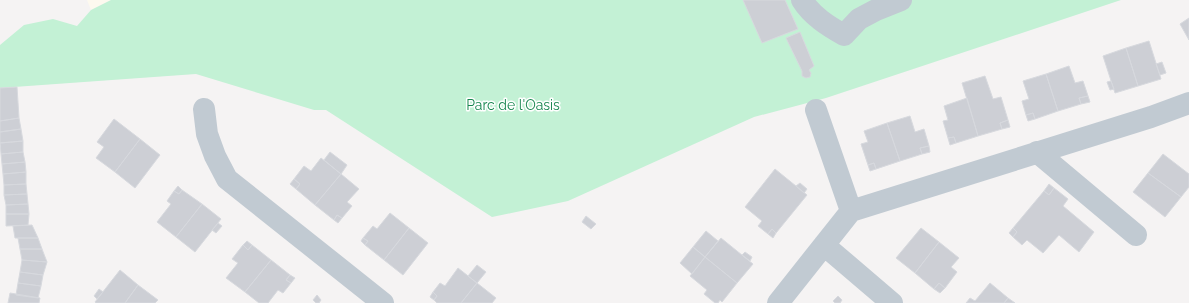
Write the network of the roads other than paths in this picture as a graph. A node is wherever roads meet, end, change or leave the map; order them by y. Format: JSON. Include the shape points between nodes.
{"nodes":[{"id":1,"x":802,"y":0,"type":"edge"},
{"id":2,"x":901,"y":0,"type":"edge"},
{"id":3,"x":1189,"y":103,"type":"edge"},
{"id":4,"x":204,"y":109,"type":"dead end"},
{"id":5,"x":816,"y":110,"type":"dead end"},
{"id":6,"x":1037,"y":152,"type":"junction"},
{"id":7,"x":851,"y":211,"type":"junction"},
{"id":8,"x":1136,"y":235,"type":"dead end"},
{"id":9,"x":824,"y":246,"type":"junction"},
{"id":10,"x":383,"y":303,"type":"edge"},
{"id":11,"x":778,"y":303,"type":"edge"},
{"id":12,"x":892,"y":303,"type":"edge"}],
"edges":[{"from":1,"to":2,"type":"street","via":[[818,19],[844,35],[859,19]]},
{"from":3,"to":6,"type":"street"},
{"from":4,"to":10,"type":"street","via":[[207,134],[227,179]]},
{"from":5,"to":7,"type":"street"},
{"from":6,"to":7,"type":"street"},
{"from":6,"to":8,"type":"street"},
{"from":7,"to":9,"type":"street"},
{"from":9,"to":11,"type":"street"},
{"from":9,"to":12,"type":"street"}]}
